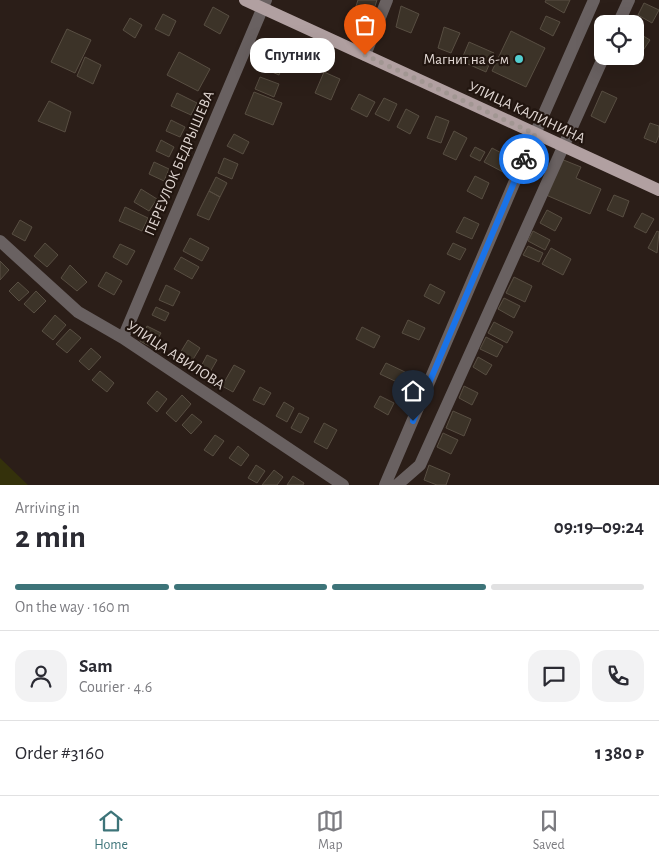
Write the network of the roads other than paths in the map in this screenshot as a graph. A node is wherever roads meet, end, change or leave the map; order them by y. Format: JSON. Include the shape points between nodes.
{"nodes":[{"id":1,"x":245,"y":0,"type":"edge"},
{"id":2,"x":387,"y":0,"type":"edge"},
{"id":3,"x":594,"y":0,"type":"edge"},
{"id":4,"x":629,"y":0,"type":"edge"},
{"id":5,"x":264,"y":4,"type":"edge"},
{"id":6,"x":622,"y":15,"type":"edge"},
{"id":7,"x":365,"y":55,"type":"junction"},
{"id":8,"x":600,"y":65,"type":"edge"},
{"id":9,"x":535,"y":134,"type":"junction"},
{"id":10,"x":563,"y":147,"type":"junction"},
{"id":11,"x":659,"y":190,"type":"edge"},
{"id":12,"x":0,"y":241,"type":"edge"},
{"id":13,"x":123,"y":338,"type":"junction"},
{"id":14,"x":343,"y":485,"type":"edge"},
{"id":15,"x":385,"y":485,"type":"edge"},
{"id":16,"x":397,"y":485,"type":"edge"}],
"edges":[{"from":1,"to":5,"type":"main road","name":"УЛИЦА КАЛИНИНА"},
{"from":2,"to":7,"type":"street"},
{"from":3,"to":9,"type":"street"},
{"from":4,"to":6,"type":"street"},
{"from":5,"to":7,"type":"main road","name":"УЛИЦА КАЛИНИНА"},
{"from":5,"to":13,"type":"street","name":"ПЕРЕУЛОК БЕДРЫШЕВА"},
{"from":7,"to":9,"type":"main road","name":"УЛИЦА КАЛИНИНА"},
{"from":8,"to":10,"type":"street"},
{"from":9,"to":10,"type":"main road","name":"УЛИЦА КАЛИНИНА"},
{"from":9,"to":15,"type":"street"},
{"from":10,"to":11,"type":"main road","name":"УЛИЦА КАЛИНИНА"},
{"from":10,"to":16,"type":"street","via":[[420,465]]},
{"from":12,"to":13,"type":"street","name":"УЛИЦА АВИЛОВА","via":[[78,312]]},
{"from":13,"to":14,"type":"street","name":"УЛИЦА АВИЛОВА"}]}
